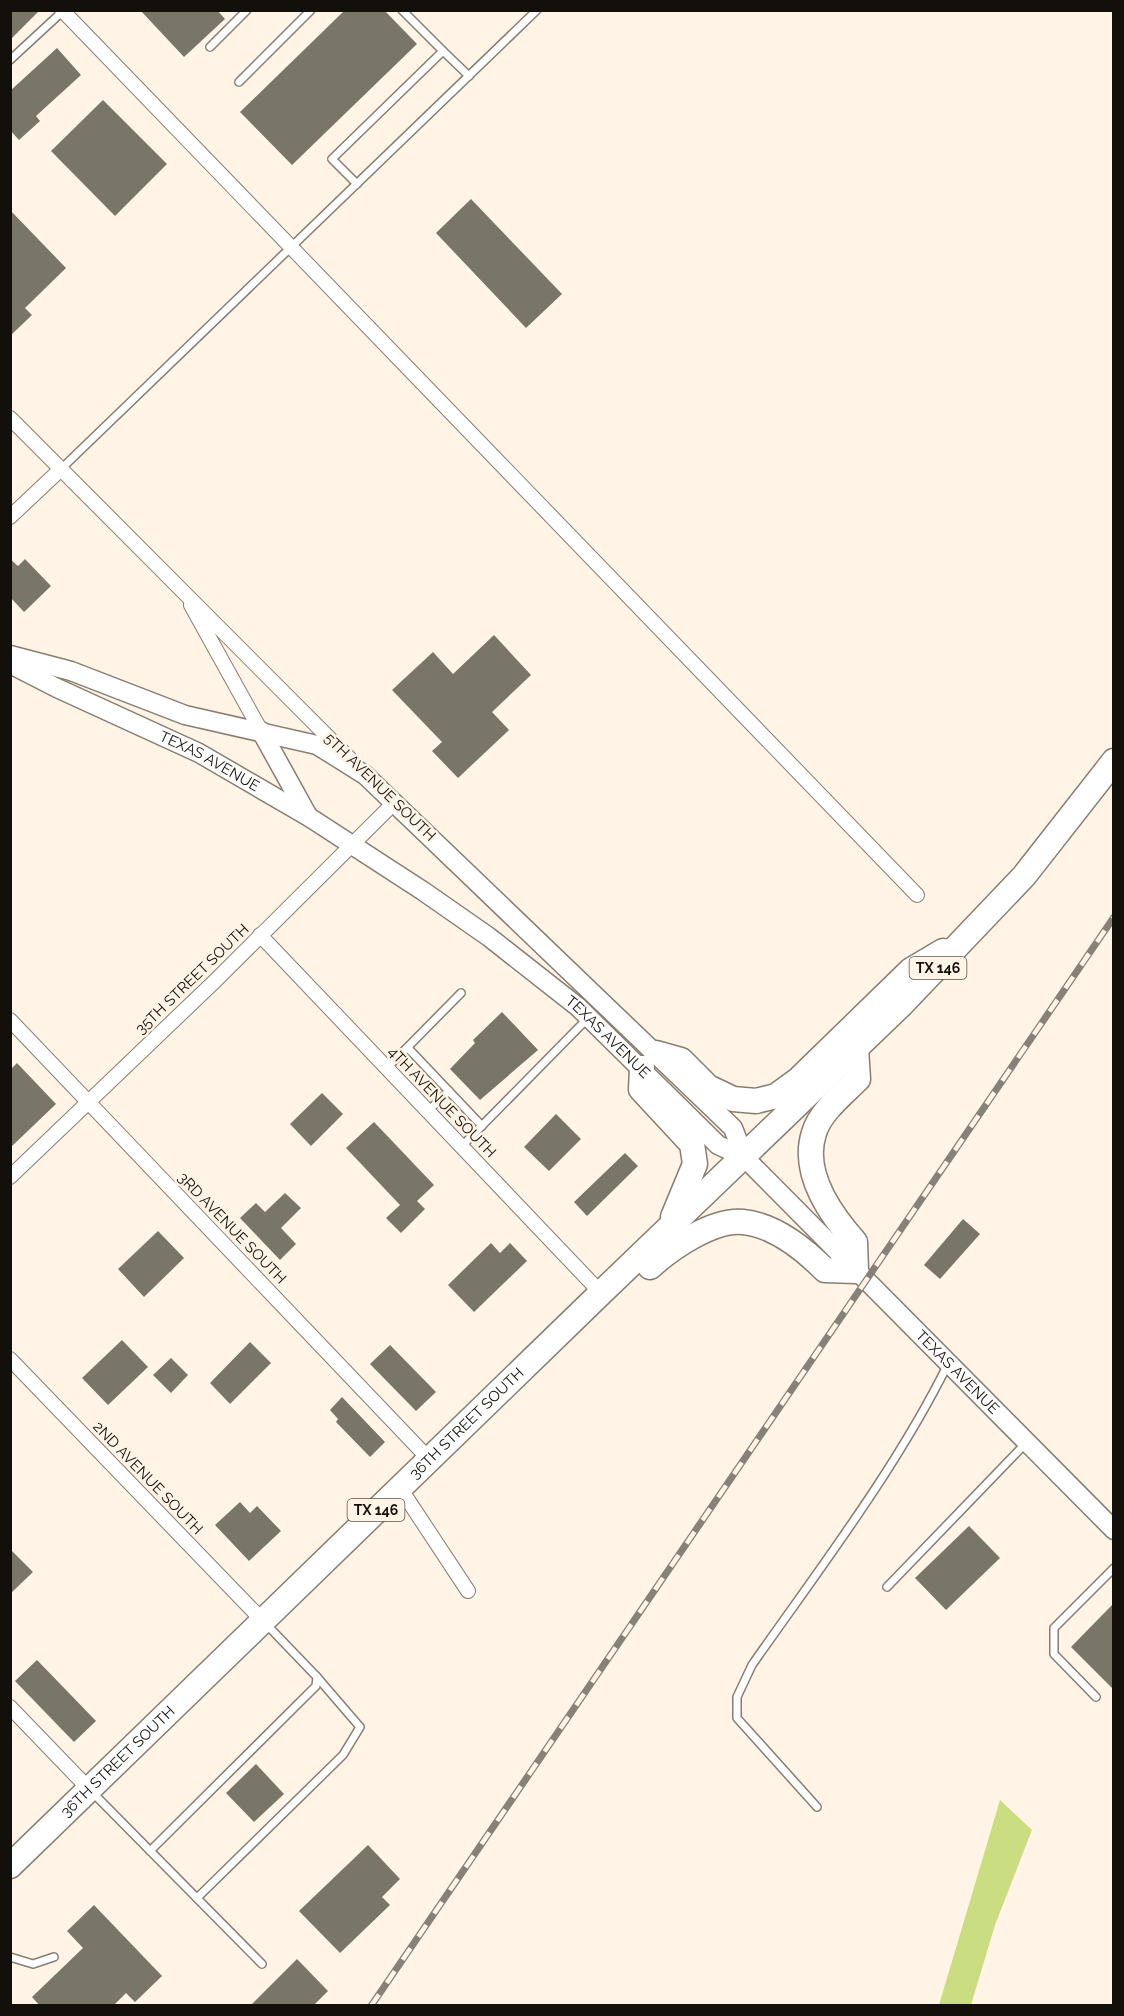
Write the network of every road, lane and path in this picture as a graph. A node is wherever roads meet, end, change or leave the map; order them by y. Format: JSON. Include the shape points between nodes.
{"nodes":[{"id":1,"x":247,"y":10,"type":"edge"},
{"id":2,"x":311,"y":10,"type":"edge"},
{"id":3,"x":402,"y":10,"type":"edge"},
{"id":4,"x":537,"y":10,"type":"edge"},
{"id":5,"x":63,"y":11,"type":"edge"},
{"id":6,"x":210,"y":47,"type":"dead end"},
{"id":7,"x":443,"y":51,"type":"junction"},
{"id":8,"x":10,"y":60,"type":"edge"},
{"id":9,"x":469,"y":76,"type":"junction"},
{"id":10,"x":239,"y":82,"type":"dead end"},
{"id":11,"x":357,"y":184,"type":"junction"},
{"id":12,"x":291,"y":247,"type":"junction"},
{"id":13,"x":10,"y":418,"type":"edge"},
{"id":14,"x":61,"y":469,"type":"junction"},
{"id":15,"x":10,"y":517,"type":"edge"},
{"id":16,"x":183,"y":590,"type":"junction"},
{"id":17,"x":10,"y":655,"type":"edge"},
{"id":18,"x":10,"y":664,"type":"edge"},
{"id":19,"x":261,"y":731,"type":"junction"},
{"id":20,"x":1113,"y":761,"type":"edge"},
{"id":21,"x":365,"y":775,"type":"junction"},
{"id":22,"x":395,"y":802,"type":"junction"},
{"id":23,"x":309,"y":817,"type":"junction"},
{"id":24,"x":351,"y":845,"type":"junction"},
{"id":25,"x":917,"y":895,"type":"dead end"},
{"id":26,"x":971,"y":934,"type":"junction"},
{"id":27,"x":260,"y":935,"type":"junction"},
{"id":28,"x":460,"y":993,"type":"dead end"},
{"id":29,"x":588,"y":1017,"type":"junction"},
{"id":30,"x":10,"y":1020,"type":"edge"},
{"id":31,"x":408,"y":1048,"type":"junction"},
{"id":32,"x":856,"y":1048,"type":"junction"},
{"id":33,"x":649,"y":1060,"type":"junction"},
{"id":34,"x":387,"y":1068,"type":"junction"},
{"id":35,"x":449,"y":1091,"type":"junction"},
{"id":36,"x":89,"y":1102,"type":"junction"},
{"id":37,"x":428,"y":1111,"type":"junction"},
{"id":38,"x":482,"y":1126,"type":"junction"},
{"id":39,"x":462,"y":1146,"type":"junction"},
{"id":40,"x":744,"y":1157,"type":"junction"},
{"id":41,"x":10,"y":1177,"type":"edge"},
{"id":42,"x":668,"y":1229,"type":"junction"},
{"id":43,"x":856,"y":1271,"type":"junction"},
{"id":44,"x":601,"y":1293,"type":"junction"},
{"id":45,"x":560,"y":1332,"type":"junction"},
{"id":46,"x":10,"y":1359,"type":"edge"},
{"id":47,"x":948,"y":1364,"type":"junction"},
{"id":48,"x":1027,"y":1442,"type":"junction"},
{"id":49,"x":429,"y":1459,"type":"junction"},
{"id":50,"x":400,"y":1488,"type":"junction"},
{"id":51,"x":1110,"y":1520,"type":"edge"},
{"id":52,"x":1113,"y":1568,"type":"edge"},
{"id":53,"x":887,"y":1587,"type":"dead end"},
{"id":54,"x":468,"y":1591,"type":"dead end"},
{"id":55,"x":263,"y":1621,"type":"junction"},
{"id":56,"x":316,"y":1677,"type":"junction"},
{"id":57,"x":1096,"y":1697,"type":"dead end"},
{"id":58,"x":10,"y":1707,"type":"edge"},
{"id":59,"x":89,"y":1789,"type":"junction"},
{"id":60,"x":817,"y":1808,"type":"dead end"},
{"id":61,"x":150,"y":1851,"type":"junction"},
{"id":62,"x":10,"y":1866,"type":"edge"},
{"id":63,"x":196,"y":1898,"type":"junction"},
{"id":64,"x":10,"y":1957,"type":"edge"},
{"id":65,"x":54,"y":1957,"type":"dead end"},
{"id":66,"x":262,"y":1964,"type":"dead end"}],
"edges":[{"from":1,"to":6,"type":"lane"},
{"from":2,"to":10,"type":"lane"},
{"from":3,"to":7,"type":"lane"},
{"from":4,"to":9,"type":"lane"},
{"from":5,"to":8,"type":"lane"},
{"from":5,"to":12,"type":"street"},
{"from":7,"to":9,"type":"lane"},
{"from":7,"to":11,"type":"lane","via":[[332,159]]},
{"from":9,"to":11,"type":"lane"},
{"from":11,"to":12,"type":"lane"},
{"from":12,"to":14,"type":"lane"},
{"from":12,"to":25,"type":"street"},
{"from":13,"to":14,"type":"street","name":"5TH AVENUE SOUTH"},
{"from":14,"to":15,"type":"street"},
{"from":14,"to":16,"type":"street","name":"5TH AVENUE SOUTH"},
{"from":16,"to":19,"type":"street"},
{"from":16,"to":21,"type":"street","name":"5TH AVENUE SOUTH"},
{"from":17,"to":19,"type":"main road","via":[[71,671],[184,715]]},
{"from":18,"to":23,"type":"main road","name":"TEXAS AVENUE","via":[[199,753]]},
{"from":19,"to":21,"type":"main road","via":[[318,745]]},
{"from":19,"to":23,"type":"main road"},
{"from":20,"to":26,"type":"highway","number":"TX 146","via":[[1024,876]]},
{"from":21,"to":22,"type":"main road","name":"5TH AVENUE SOUTH"},
{"from":22,"to":24,"type":"street","name":"35TH STREET SOUTH"},
{"from":22,"to":33,"type":"main road","name":"5TH AVENUE SOUTH"},
{"from":23,"to":24,"type":"main road","name":"TEXAS AVENUE"},
{"from":24,"to":27,"type":"street","name":"35TH STREET SOUTH"},
{"from":24,"to":29,"type":"main road","name":"TEXAS AVENUE","via":[[489,937]]},
{"from":26,"to":32,"type":"highway","number":"TX 146"},
{"from":26,"to":33,"type":"highway","via":[[911,970],[819,1060],[776,1096],[756,1101],[733,1100],[708,1087],[681,1060]]},
{"from":27,"to":34,"type":"street","name":"4TH AVENUE SOUTH"},
{"from":27,"to":36,"type":"street","name":"35TH STREET SOUTH"},
{"from":28,"to":31,"type":"lane"},
{"from":29,"to":33,"type":"main road","name":"TEXAS AVENUE"},
{"from":29,"to":38,"type":"lane"},
{"from":30,"to":36,"type":"street","name":"3RD AVENUE SOUTH"},
{"from":31,"to":34,"type":"lane"},
{"from":31,"to":35,"type":"lane"},
{"from":32,"to":40,"type":"highway","number":"TX 146"},
{"from":32,"to":43,"type":"highway","via":[[858,1079],[826,1112],[814,1132],[810,1155],[824,1201],[855,1242]]},
{"from":33,"to":40,"type":"main road","name":"5TH AVENUE SOUTH","via":[[733,1128]]},
{"from":33,"to":42,"type":"highway","number":"TX 146","via":[[641,1089],[692,1143],[695,1164]]},
{"from":34,"to":37,"type":"street","name":"4TH AVENUE SOUTH"},
{"from":35,"to":37,"type":"lane"},
{"from":35,"to":38,"type":"lane"},
{"from":36,"to":41,"type":"street","name":"35TH STREET SOUTH"},
{"from":36,"to":49,"type":"street","name":"3RD AVENUE SOUTH"},
{"from":37,"to":39,"type":"street","name":"4TH AVENUE SOUTH"},
{"from":38,"to":39,"type":"lane"},
{"from":39,"to":44,"type":"street","name":"4TH AVENUE SOUTH"},
{"from":40,"to":42,"type":"highway","name":"36TH STREET SOUTH","number":"TX 146"},
{"from":40,"to":43,"type":"main road","name":"TEXAS AVENUE"},
{"from":42,"to":44,"type":"highway","name":"36TH STREET SOUTH","number":"TX 146"},
{"from":43,"to":45,"type":"highway","via":[[825,1270],[805,1249],[768,1229],[742,1221],[698,1234],[673,1247],[596,1320]]},
{"from":43,"to":47,"type":"main road","name":"TEXAS AVENUE"},
{"from":44,"to":45,"type":"highway","name":"36TH STREET SOUTH","number":"TX 146"},
{"from":45,"to":49,"type":"highway","name":"36TH STREET SOUTH","number":"TX 146"},
{"from":46,"to":55,"type":"street","name":"2ND AVENUE SOUTH"},
{"from":47,"to":48,"type":"main road","name":"TEXAS AVENUE"},
{"from":47,"to":60,"type":"lane","via":[[879,1480],[752,1665],[737,1698],[737,1718]]},
{"from":48,"to":51,"type":"main road","name":"TEXAS AVENUE"},
{"from":48,"to":53,"type":"lane"},
{"from":49,"to":50,"type":"highway","name":"36TH STREET SOUTH","number":"TX 146"},
{"from":50,"to":54,"type":"street"},
{"from":50,"to":55,"type":"highway","name":"36TH STREET SOUTH","number":"TX 146"},
{"from":52,"to":57,"type":"lane","via":[[1054,1628],[1054,1654]]},
{"from":55,"to":56,"type":"lane"},
{"from":55,"to":59,"type":"highway","name":"36TH STREET SOUTH","number":"TX 146"},
{"from":56,"to":61,"type":"lane","via":[[316,1686]]},
{"from":56,"to":63,"type":"lane","via":[[360,1727],[343,1755]]},
{"from":58,"to":59,"type":"street"},
{"from":59,"to":61,"type":"lane"},
{"from":59,"to":62,"type":"highway","name":"36TH STREET SOUTH","number":"TX 146"},
{"from":61,"to":63,"type":"lane"},
{"from":63,"to":66,"type":"lane"},
{"from":64,"to":65,"type":"lane","via":[[33,1964]]}]}
